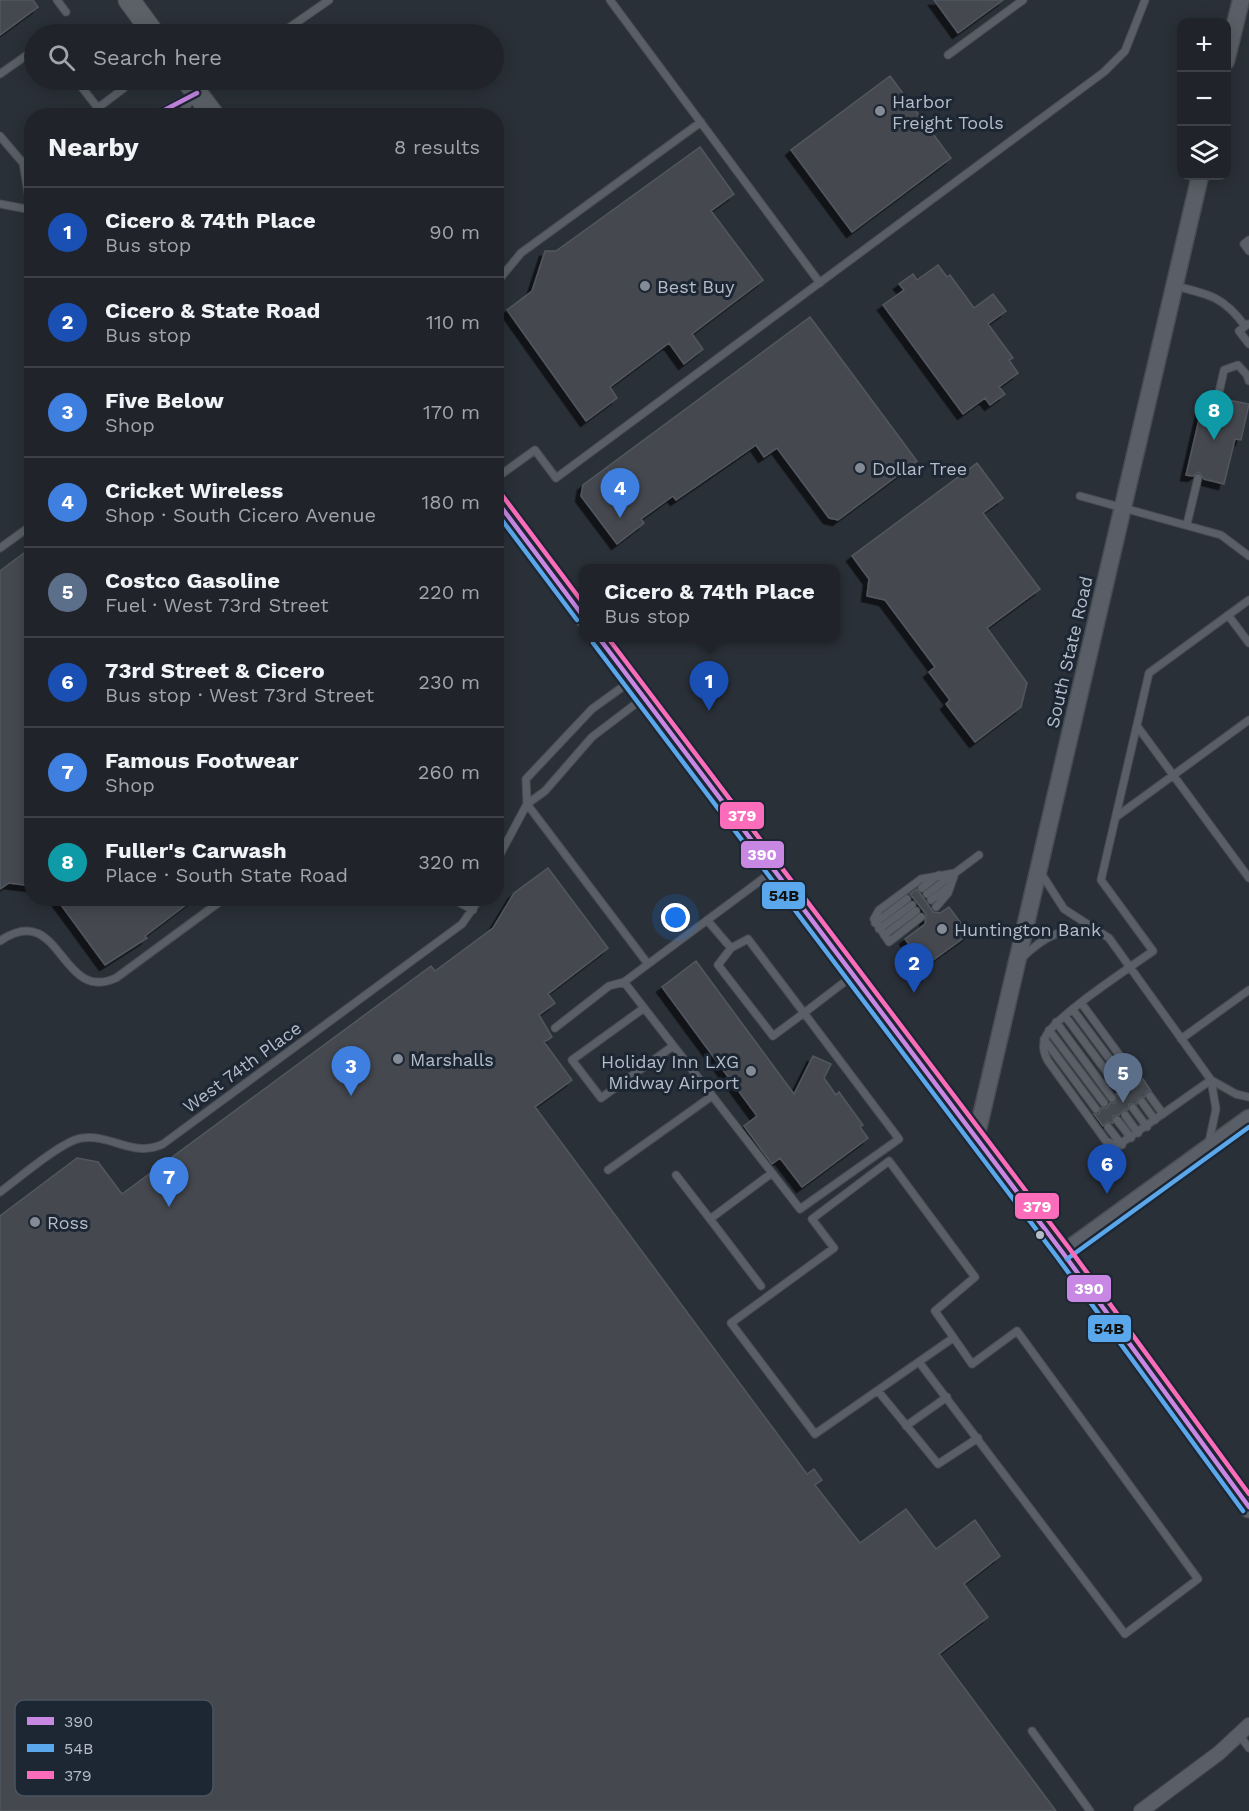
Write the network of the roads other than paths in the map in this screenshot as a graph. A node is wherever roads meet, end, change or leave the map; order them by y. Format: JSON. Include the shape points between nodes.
{"nodes":[{"id":1,"x":57,"y":0,"type":"edge"},
{"id":2,"x":129,"y":0,"type":"edge"},
{"id":3,"x":329,"y":0,"type":"edge"},
{"id":4,"x":610,"y":0,"type":"edge"},
{"id":5,"x":1023,"y":0,"type":"edge"},
{"id":6,"x":1145,"y":0,"type":"edge"},
{"id":7,"x":1241,"y":0,"type":"edge"},
{"id":8,"x":66,"y":12,"type":"dead end"},
{"id":9,"x":147,"y":24,"type":"edge"},
{"id":10,"x":294,"y":24,"type":"edge"},
{"id":11,"x":1231,"y":44,"type":"edge"},
{"id":12,"x":948,"y":55,"type":"dead end"},
{"id":13,"x":24,"y":57,"type":"edge"},
{"id":14,"x":0,"y":74,"type":"edge"},
{"id":15,"x":84,"y":90,"type":"edge"},
{"id":16,"x":122,"y":90,"type":"edge"},
{"id":17,"x":187,"y":90,"type":"edge"},
{"id":18,"x":190,"y":90,"type":"edge"},
{"id":19,"x":195,"y":90,"type":"edge"},
{"id":20,"x":98,"y":108,"type":"joint"},
{"id":21,"x":163,"y":108,"type":"edge"},
{"id":22,"x":182,"y":108,"type":"edge"},
{"id":23,"x":208,"y":108,"type":"edge"},
{"id":24,"x":701,"y":122,"type":"junction"},
{"id":25,"x":0,"y":136,"type":"edge"},
{"id":26,"x":22,"y":163,"type":"joint"},
{"id":27,"x":24,"y":173,"type":"edge"},
{"id":28,"x":1199,"y":180,"type":"edge"},
{"id":29,"x":0,"y":204,"type":"edge"},
{"id":30,"x":24,"y":209,"type":"edge"},
{"id":31,"x":1249,"y":240,"type":"edge"},
{"id":32,"x":1249,"y":251,"type":"edge"},
{"id":33,"x":504,"y":273,"type":"edge"},
{"id":34,"x":820,"y":283,"type":"junction"},
{"id":35,"x":1174,"y":286,"type":"junction"},
{"id":36,"x":1247,"y":325,"type":"edge"},
{"id":37,"x":1249,"y":344,"type":"edge"},
{"id":38,"x":1249,"y":378,"type":"edge"},
{"id":39,"x":1218,"y":397,"type":"dead end"},
{"id":40,"x":504,"y":472,"type":"edge"},
{"id":41,"x":1198,"y":478,"type":"dead end"},
{"id":42,"x":1080,"y":496,"type":"dead end"},
{"id":43,"x":1123,"y":507,"type":"junction"},
{"id":44,"x":504,"y":511,"type":"edge"},
{"id":45,"x":1187,"y":524,"type":"junction"},
{"id":46,"x":24,"y":531,"type":"edge"},
{"id":47,"x":0,"y":548,"type":"edge"},
{"id":48,"x":1248,"y":551,"type":"edge"},
{"id":49,"x":1249,"y":600,"type":"edge"},
{"id":50,"x":579,"y":611,"type":"edge"},
{"id":51,"x":1228,"y":615,"type":"junction"},
{"id":52,"x":602,"y":642,"type":"edge"},
{"id":53,"x":1249,"y":643,"type":"edge"},
{"id":54,"x":631,"y":680,"type":"junction"},
{"id":55,"x":644,"y":698,"type":"junction"},
{"id":56,"x":1249,"y":720,"type":"edge"},
{"id":57,"x":1137,"y":726,"type":"junction"},
{"id":58,"x":1173,"y":775,"type":"junction"},
{"id":59,"x":527,"y":804,"type":"junction"},
{"id":60,"x":1116,"y":817,"type":"junction"},
{"id":61,"x":504,"y":847,"type":"edge"},
{"id":62,"x":979,"y":855,"type":"dead end"},
{"id":63,"x":1038,"y":868,"type":"junction"},
{"id":64,"x":774,"y":870,"type":"junction"},
{"id":65,"x":955,"y":873,"type":"junction"},
{"id":66,"x":941,"y":874,"type":"junction"},
{"id":67,"x":1249,"y":878,"type":"edge"},
{"id":68,"x":929,"y":897,"type":"junction"},
{"id":69,"x":907,"y":899,"type":"dead end"},
{"id":70,"x":214,"y":906,"type":"edge"},
{"id":71,"x":465,"y":906,"type":"edge"},
{"id":72,"x":475,"y":906,"type":"edge"},
{"id":73,"x":472,"y":910,"type":"junction"},
{"id":74,"x":707,"y":920,"type":"junction"},
{"id":75,"x":1097,"y":929,"type":"junction"},
{"id":76,"x":882,"y":933,"type":"junction"},
{"id":77,"x":0,"y":941,"type":"edge"},
{"id":78,"x":731,"y":948,"type":"junction"},
{"id":79,"x":648,"y":964,"type":"junction"},
{"id":80,"x":1015,"y":965,"type":"junction"},
{"id":81,"x":1130,"y":968,"type":"junction"},
{"id":82,"x":853,"y":975,"type":"junction"},
{"id":83,"x":624,"y":982,"type":"junction"},
{"id":84,"x":1249,"y":990,"type":"edge"},
{"id":85,"x":1082,"y":1004,"type":"junction"},
{"id":86,"x":644,"y":1008,"type":"junction"},
{"id":87,"x":1073,"y":1010,"type":"junction"},
{"id":88,"x":804,"y":1013,"type":"junction"},
{"id":89,"x":1065,"y":1016,"type":"junction"},
{"id":90,"x":1056,"y":1022,"type":"junction"},
{"id":91,"x":555,"y":1028,"type":"dead end"},
{"id":92,"x":1049,"y":1030,"type":"junction"},
{"id":93,"x":1044,"y":1039,"type":"junction"},
{"id":94,"x":1181,"y":1039,"type":"junction"},
{"id":95,"x":673,"y":1046,"type":"junction"},
{"id":96,"x":1137,"y":1079,"type":"dead end"},
{"id":97,"x":1211,"y":1080,"type":"junction"},
{"id":98,"x":1129,"y":1085,"type":"dead end"},
{"id":99,"x":1121,"y":1091,"type":"dead end"},
{"id":100,"x":712,"y":1096,"type":"junction"},
{"id":101,"x":1150,"y":1096,"type":"dead end"},
{"id":102,"x":1249,"y":1097,"type":"edge"},
{"id":103,"x":1112,"y":1098,"type":"dead end"},
{"id":104,"x":1142,"y":1102,"type":"dead end"},
{"id":105,"x":1104,"y":1103,"type":"dead end"},
{"id":106,"x":1133,"y":1108,"type":"dead end"},
{"id":107,"x":1096,"y":1110,"type":"dead end"},
{"id":108,"x":1125,"y":1114,"type":"dead end"},
{"id":109,"x":1163,"y":1114,"type":"junction"},
{"id":110,"x":1249,"y":1118,"type":"edge"},
{"id":111,"x":1117,"y":1120,"type":"dead end"},
{"id":112,"x":1155,"y":1120,"type":"junction"},
{"id":113,"x":1108,"y":1126,"type":"dead end"},
{"id":114,"x":1147,"y":1126,"type":"junction"},
{"id":115,"x":1138,"y":1133,"type":"junction"},
{"id":116,"x":976,"y":1138,"type":"junction"},
{"id":117,"x":1131,"y":1138,"type":"junction"},
{"id":118,"x":1122,"y":1145,"type":"junction"},
{"id":119,"x":1204,"y":1151,"type":"junction"},
{"id":120,"x":608,"y":1170,"type":"dead end"},
{"id":121,"x":772,"y":1173,"type":"junction"},
{"id":122,"x":676,"y":1175,"type":"dead end"},
{"id":123,"x":0,"y":1192,"type":"edge"},
{"id":124,"x":710,"y":1218,"type":"junction"},
{"id":125,"x":1063,"y":1253,"type":"junction"},
{"id":126,"x":761,"y":1286,"type":"dead end"},
{"id":127,"x":953,"y":1338,"type":"junction"},
{"id":128,"x":919,"y":1362,"type":"junction"},
{"id":129,"x":878,"y":1390,"type":"junction"},
{"id":130,"x":946,"y":1397,"type":"junction"},
{"id":131,"x":906,"y":1425,"type":"junction"},
{"id":132,"x":978,"y":1438,"type":"junction"},
{"id":133,"x":1249,"y":1506,"type":"edge"},
{"id":134,"x":1245,"y":1730,"type":"edge"},
{"id":135,"x":1032,"y":1731,"type":"dead end"},
{"id":136,"x":1249,"y":1748,"type":"edge"},
{"id":137,"x":1090,"y":1811,"type":"edge"},
{"id":138,"x":1141,"y":1811,"type":"edge"}],
"edges":[{"from":1,"to":8,"type":"lane"},
{"from":2,"to":9,"type":"main road"},
{"from":3,"to":10,"type":"lane"},
{"from":4,"to":24,"type":"lane"},
{"from":5,"to":12,"type":"lane"},
{"from":6,"to":34,"type":"lane","via":[[1131,38],[1117,61]]},
{"from":7,"to":11,"type":"street"},
{"from":13,"to":14,"type":"lane"},
{"from":15,"to":20,"type":"lane"},
{"from":16,"to":20,"type":"lane"},
{"from":17,"to":21,"type":"lane"},
{"from":18,"to":22,"type":"lane"},
{"from":19,"to":23,"type":"main road"},
{"from":24,"to":33,"type":"lane","via":[[520,253]]},
{"from":24,"to":34,"type":"lane"},
{"from":25,"to":26,"type":"lane"},
{"from":26,"to":27,"type":"lane"},
{"from":28,"to":35,"type":"street","name":"South State Road"},
{"from":29,"to":30,"type":"lane"},
{"from":31,"to":32,"type":"lane","via":[[1244,244]]},
{"from":34,"to":40,"type":"lane","via":[[555,478],[535,450]]},
{"from":35,"to":36,"type":"lane","via":[[1224,301]]},
{"from":35,"to":43,"type":"street","name":"South State Road"},
{"from":36,"to":37,"type":"lane","via":[[1239,331]]},
{"from":38,"to":39,"type":"lane","via":[[1238,365],[1228,367]]},
{"from":41,"to":45,"type":"lane"},
{"from":42,"to":43,"type":"lane"},
{"from":43,"to":45,"type":"lane"},
{"from":43,"to":63,"type":"street","name":"South State Road"},
{"from":44,"to":50,"type":"main road"},
{"from":45,"to":48,"type":"lane","via":[[1221,535]]},
{"from":46,"to":47,"type":"lane"},
{"from":49,"to":51,"type":"lane"},
{"from":51,"to":53,"type":"lane"},
{"from":51,"to":57,"type":"lane","via":[[1149,673]]},
{"from":52,"to":54,"type":"main road"},
{"from":54,"to":55,"type":"main road"},
{"from":54,"to":59,"type":"lane","via":[[592,710],[526,779]]},
{"from":55,"to":59,"type":"lane","via":[[592,737],[545,791]]},
{"from":55,"to":64,"type":"main road"},
{"from":56,"to":58,"type":"lane"},
{"from":57,"to":58,"type":"lane"},
{"from":57,"to":60,"type":"lane"},
{"from":58,"to":60,"type":"lane"},
{"from":58,"to":67,"type":"lane"},
{"from":59,"to":61,"type":"lane"},
{"from":59,"to":79,"type":"lane"},
{"from":60,"to":81,"type":"lane","via":[[1101,880],[1153,951]]},
{"from":62,"to":65,"type":"lane"},
{"from":63,"to":75,"type":"lane","via":[[1064,909]]},
{"from":63,"to":80,"type":"street","name":"South State Road"},
{"from":64,"to":74,"type":"lane"},
{"from":64,"to":82,"type":"main road"},
{"from":65,"to":66,"type":"lane"},
{"from":65,"to":68,"type":"lane"},
{"from":65,"to":68,"type":"lane","via":[[945,899]]},
{"from":66,"to":68,"type":"lane"},
{"from":66,"to":76,"type":"lane","via":[[921,879],[875,914]]},
{"from":69,"to":76,"type":"lane"},
{"from":70,"to":77,"type":"lane","via":[[106,983],[82,978],[49,939],[39,933],[13,932]]},
{"from":71,"to":73,"type":"lane"},
{"from":72,"to":73,"type":"lane","name":"West 74th Place"},
{"from":73,"to":123,"type":"lane","name":"West 74th Place","via":[[462,924],[163,1144],[140,1150],[93,1138],[70,1141]]},
{"from":74,"to":78,"type":"lane"},
{"from":74,"to":79,"type":"lane"},
{"from":75,"to":80,"type":"lane","via":[[1074,927],[1059,931],[1045,938]]},
{"from":75,"to":81,"type":"lane"},
{"from":76,"to":76,"type":"lane","via":[[916,911]]},
{"from":78,"to":88,"type":"lane","via":[[748,939]]},
{"from":78,"to":88,"type":"lane","via":[[718,964],[773,1036]]},
{"from":79,"to":83,"type":"lane"},
{"from":80,"to":116,"type":"street","name":"South State Road"},
{"from":81,"to":85,"type":"lane"},
{"from":81,"to":94,"type":"lane"},
{"from":82,"to":88,"type":"lane"},
{"from":82,"to":116,"type":"main road"},
{"from":83,"to":86,"type":"lane"},
{"from":83,"to":91,"type":"lane","via":[[609,986]]},
{"from":84,"to":94,"type":"lane"},
{"from":85,"to":87,"type":"lane"},
{"from":85,"to":96,"type":"lane"},
{"from":86,"to":95,"type":"lane"},
{"from":86,"to":95,"type":"lane","via":[[572,1060],[601,1098]]},
{"from":87,"to":89,"type":"lane"},
{"from":87,"to":98,"type":"lane"},
{"from":88,"to":121,"type":"lane","via":[[898,1138],[800,1209]]},
{"from":89,"to":90,"type":"lane"},
{"from":89,"to":99,"type":"lane"},
{"from":90,"to":92,"type":"lane"},
{"from":90,"to":103,"type":"lane"},
{"from":92,"to":93,"type":"lane"},
{"from":92,"to":105,"type":"lane"},
{"from":93,"to":107,"type":"lane"},
{"from":93,"to":118,"type":"lane","via":[[1048,1061],[1106,1141]]},
{"from":94,"to":97,"type":"lane"},
{"from":95,"to":100,"type":"lane"},
{"from":97,"to":102,"type":"lane"},
{"from":97,"to":109,"type":"lane"},
{"from":97,"to":119,"type":"lane","via":[[1215,1122]]},
{"from":100,"to":120,"type":"lane"},
{"from":100,"to":121,"type":"lane"},
{"from":101,"to":109,"type":"lane"},
{"from":104,"to":112,"type":"lane"},
{"from":106,"to":114,"type":"lane"},
{"from":108,"to":115,"type":"lane"},
{"from":109,"to":112,"type":"lane"},
{"from":110,"to":119,"type":"street"},
{"from":111,"to":117,"type":"lane"},
{"from":112,"to":114,"type":"lane"},
{"from":113,"to":118,"type":"lane"},
{"from":114,"to":115,"type":"lane"},
{"from":115,"to":117,"type":"lane"},
{"from":116,"to":125,"type":"main road"},
{"from":117,"to":118,"type":"lane"},
{"from":119,"to":125,"type":"street"},
{"from":121,"to":124,"type":"lane"},
{"from":122,"to":124,"type":"lane"},
{"from":124,"to":126,"type":"lane"},
{"from":125,"to":133,"type":"main road"},
{"from":127,"to":128,"type":"lane"},
{"from":127,"to":129,"type":"lane","via":[[935,1311],[975,1276],[889,1161],[812,1219],[834,1248],[731,1323],[815,1434]]},
{"from":127,"to":132,"type":"lane","via":[[972,1364],[1017,1331],[1198,1579],[1125,1634]]},
{"from":128,"to":129,"type":"lane"},
{"from":128,"to":130,"type":"lane"},
{"from":129,"to":131,"type":"lane"},
{"from":130,"to":131,"type":"lane"},
{"from":130,"to":132,"type":"lane"},
{"from":131,"to":132,"type":"lane","via":[[938,1464]]},
{"from":134,"to":136,"type":"lane"},
{"from":134,"to":138,"type":"street"},
{"from":135,"to":137,"type":"lane"}]}
